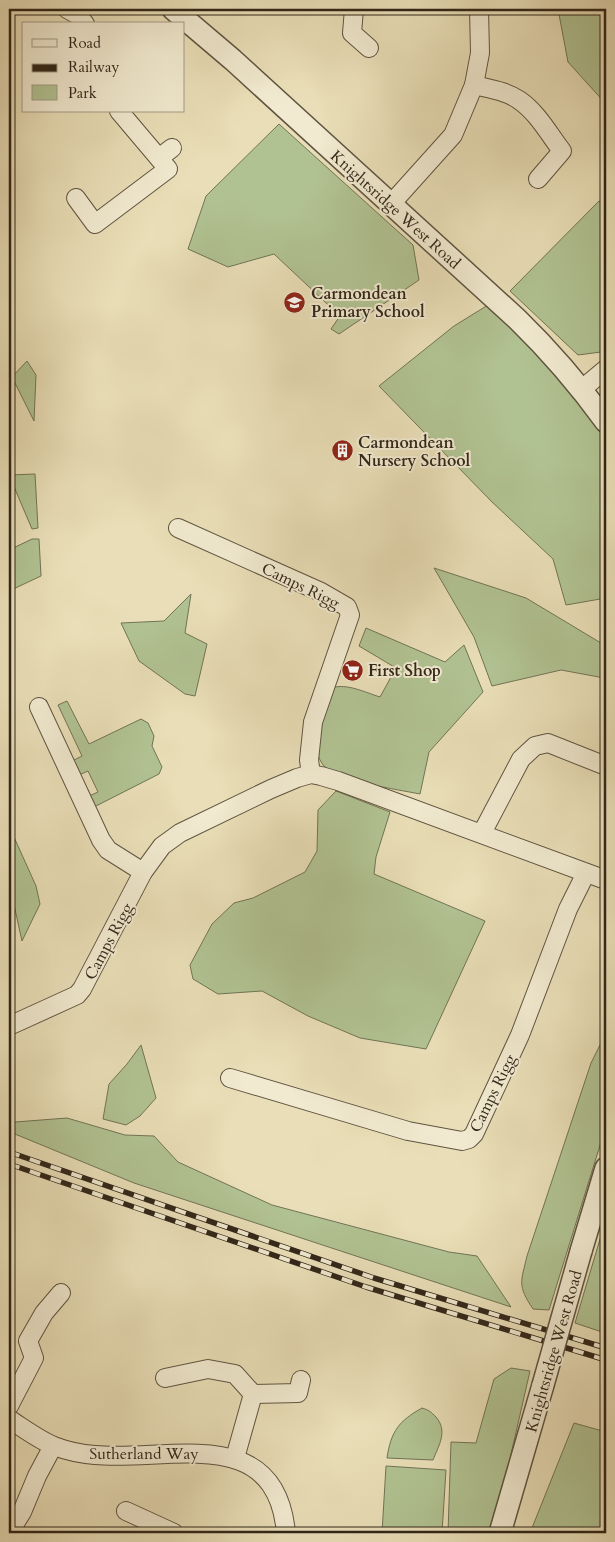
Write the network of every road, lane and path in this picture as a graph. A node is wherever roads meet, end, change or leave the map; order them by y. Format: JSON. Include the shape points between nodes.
{"nodes":[{"id":1,"x":67,"y":9,"type":"edge"},
{"id":2,"x":173,"y":9,"type":"edge"},
{"id":3,"x":354,"y":9,"type":"edge"},
{"id":4,"x":479,"y":9,"type":"edge"},
{"id":5,"x":83,"y":22,"type":"edge"},
{"id":6,"x":369,"y":48,"type":"dead end"},
{"id":7,"x":474,"y":85,"type":"junction"},
{"id":8,"x":120,"y":112,"type":"edge"},
{"id":9,"x":538,"y":179,"type":"dead end"},
{"id":10,"x":76,"y":198,"type":"dead end"},
{"id":11,"x":391,"y":204,"type":"junction"},
{"id":12,"x":606,"y":369,"type":"edge"},
{"id":13,"x":582,"y":389,"type":"junction"},
{"id":14,"x":606,"y":422,"type":"edge"},
{"id":15,"x":178,"y":528,"type":"dead end"},
{"id":16,"x":39,"y":707,"type":"dead end"},
{"id":17,"x":606,"y":766,"type":"edge"},
{"id":18,"x":311,"y":774,"type":"junction"},
{"id":19,"x":482,"y":833,"type":"junction"},
{"id":20,"x":144,"y":872,"type":"junction"},
{"id":21,"x":586,"y":873,"type":"junction"},
{"id":22,"x":606,"y":880,"type":"edge"},
{"id":23,"x":9,"y":1026,"type":"edge"},
{"id":24,"x":230,"y":1078,"type":"dead end"},
{"id":25,"x":606,"y":1168,"type":"edge"},
{"id":26,"x":61,"y":1293,"type":"dead end"},
{"id":27,"x":165,"y":1378,"type":"dead end"},
{"id":28,"x":301,"y":1380,"type":"dead end"},
{"id":29,"x":253,"y":1394,"type":"junction"},
{"id":30,"x":9,"y":1406,"type":"edge"},
{"id":31,"x":9,"y":1419,"type":"edge"},
{"id":32,"x":53,"y":1446,"type":"junction"},
{"id":33,"x":235,"y":1458,"type":"junction"},
{"id":34,"x":126,"y":1511,"type":"dead end"},
{"id":35,"x":9,"y":1533,"type":"edge"},
{"id":36,"x":174,"y":1533,"type":"edge"},
{"id":37,"x":286,"y":1533,"type":"edge"},
{"id":38,"x":500,"y":1533,"type":"edge"}],
"edges":[{"from":1,"to":5,"type":"street"},
{"from":2,"to":11,"type":"street","name":"Knightsridge West Road"},
{"from":3,"to":6,"type":"street","via":[[352,33]]},
{"from":4,"to":7,"type":"street","via":[[480,53]]},
{"from":7,"to":9,"type":"street","via":[[519,100],[567,146]]},
{"from":7,"to":11,"type":"street","via":[[453,135]]},
{"from":8,"to":10,"type":"street","via":[[166,158],[95,224]]},
{"from":11,"to":13,"type":"street","name":"Knightsridge West Road","via":[[517,318]]},
{"from":12,"to":13,"type":"street"},
{"from":13,"to":14,"type":"street","name":"Knightsridge West Road"},
{"from":15,"to":18,"type":"street","name":"Camps Rigg","via":[[322,592],[346,608],[350,615],[313,722],[309,751]]},
{"from":16,"to":20,"type":"street","via":[[101,840],[108,850]]},
{"from":17,"to":19,"type":"street","via":[[548,743],[535,746],[521,759]]},
{"from":18,"to":19,"type":"street"},
{"from":18,"to":20,"type":"street","name":"Camps Rigg","via":[[271,789],[180,833],[162,846]]},
{"from":19,"to":21,"type":"street"},
{"from":20,"to":23,"type":"street","name":"Camps Rigg","via":[[77,995]]},
{"from":21,"to":22,"type":"street"},
{"from":21,"to":24,"type":"street","name":"Camps Rigg","via":[[568,909],[520,1035],[469,1139],[462,1141],[408,1131]]},
{"from":25,"to":38,"type":"street","name":"Knightsridge West Road","bridge":true},
{"from":26,"to":30,"type":"street","via":[[28,1340],[41,1359]]},
{"from":27,"to":29,"type":"street","via":[[208,1369],[235,1374]]},
{"from":28,"to":29,"type":"street","via":[[298,1393]]},
{"from":29,"to":33,"type":"street"},
{"from":31,"to":32,"type":"street","name":"Sutherland Way"},
{"from":32,"to":33,"type":"street","name":"Sutherland Way","via":[[97,1455],[202,1453]]},
{"from":32,"to":35,"type":"street"},
{"from":33,"to":37,"type":"street","name":"Sutherland Way","via":[[264,1477],[278,1496]]},
{"from":34,"to":36,"type":"street"}]}
